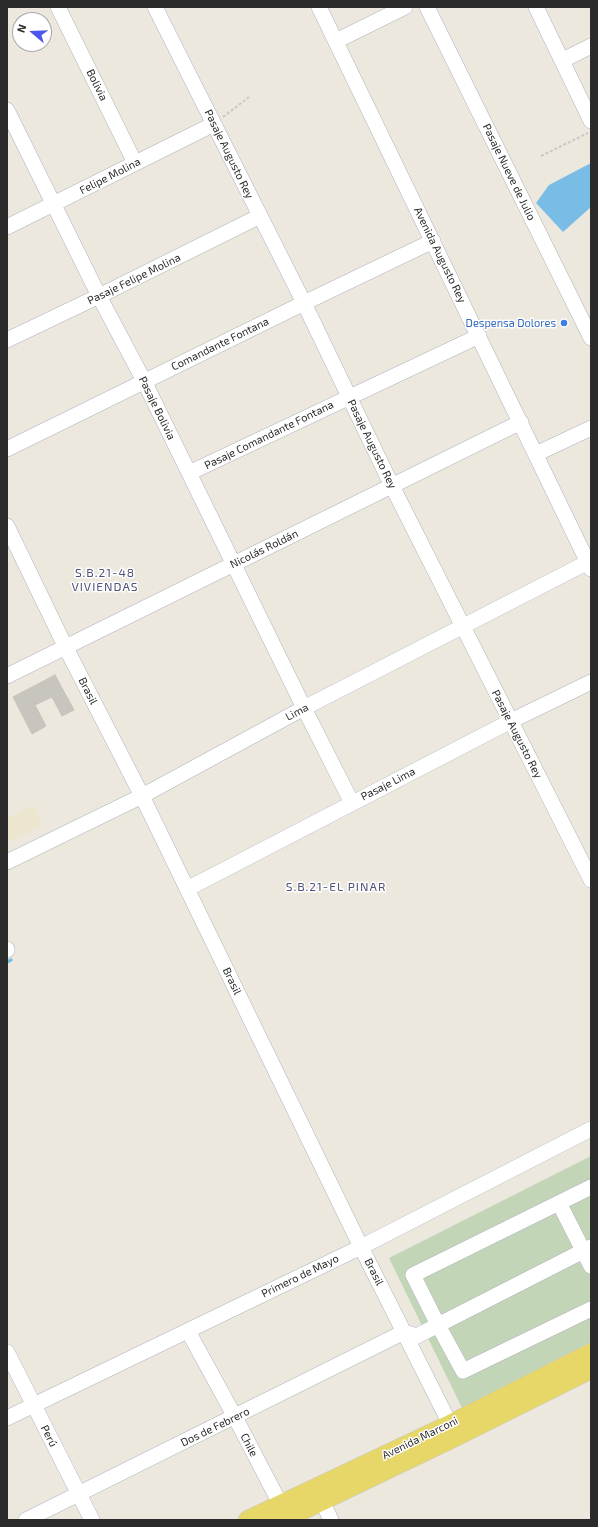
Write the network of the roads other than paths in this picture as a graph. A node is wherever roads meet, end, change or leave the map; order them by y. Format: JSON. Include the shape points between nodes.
{"nodes":[{"id":1,"x":58,"y":7,"type":"edge"},
{"id":2,"x":155,"y":7,"type":"edge"},
{"id":3,"x":319,"y":7,"type":"edge"},
{"id":4,"x":405,"y":7,"type":"edge"},
{"id":5,"x":428,"y":7,"type":"edge"},
{"id":6,"x":536,"y":7,"type":"edge"},
{"id":7,"x":336,"y":41,"type":"junction"},
{"id":8,"x":591,"y":46,"type":"edge"},
{"id":9,"x":562,"y":60,"type":"junction"},
{"id":10,"x":7,"y":110,"type":"edge"},
{"id":11,"x":591,"y":121,"type":"edge"},
{"id":12,"x":214,"y":124,"type":"junction"},
{"id":13,"x":135,"y":163,"type":"junction"},
{"id":14,"x":54,"y":204,"type":"junction"},
{"id":15,"x":260,"y":216,"type":"junction"},
{"id":16,"x":7,"y":227,"type":"edge"},
{"id":17,"x":433,"y":242,"type":"junction"},
{"id":18,"x":99,"y":296,"type":"junction"},
{"id":19,"x":304,"y":303,"type":"junction"},
{"id":20,"x":586,"y":314,"type":"edge"},
{"id":21,"x":479,"y":336,"type":"junction"},
{"id":22,"x":591,"y":338,"type":"edge"},
{"id":23,"x":7,"y":340,"type":"edge"},
{"id":24,"x":144,"y":381,"type":"junction"},
{"id":25,"x":349,"y":397,"type":"junction"},
{"id":26,"x":521,"y":422,"type":"junction"},
{"id":27,"x":591,"y":428,"type":"edge"},
{"id":28,"x":7,"y":448,"type":"edge"},
{"id":29,"x":536,"y":454,"type":"junction"},
{"id":30,"x":189,"y":473,"type":"junction"},
{"id":31,"x":392,"y":486,"type":"junction"},
{"id":32,"x":7,"y":526,"type":"edge"},
{"id":33,"x":233,"y":565,"type":"junction"},
{"id":34,"x":589,"y":565,"type":"edge"},
{"id":35,"x":463,"y":627,"type":"junction"},
{"id":36,"x":66,"y":648,"type":"junction"},
{"id":37,"x":7,"y":676,"type":"edge"},
{"id":38,"x":591,"y":682,"type":"edge"},
{"id":39,"x":304,"y":708,"type":"junction"},
{"id":40,"x":511,"y":721,"type":"junction"},
{"id":41,"x":142,"y":796,"type":"junction"},
{"id":42,"x":352,"y":803,"type":"junction"},
{"id":43,"x":7,"y":862,"type":"edge"},
{"id":44,"x":591,"y":880,"type":"edge"},
{"id":45,"x":187,"y":889,"type":"junction"},
{"id":46,"x":591,"y":1129,"type":"edge"},
{"id":47,"x":591,"y":1187,"type":"edge"},
{"id":48,"x":559,"y":1203,"type":"junction"},
{"id":49,"x":361,"y":1247,"type":"junction"},
{"id":50,"x":587,"y":1249,"type":"edge"},
{"id":51,"x":591,"y":1266,"type":"edge"},
{"id":52,"x":591,"y":1309,"type":"edge"},
{"id":53,"x":438,"y":1325,"type":"junction"},
{"id":54,"x":188,"y":1331,"type":"junction"},
{"id":55,"x":404,"y":1332,"type":"junction"},
{"id":56,"x":7,"y":1352,"type":"edge"},
{"id":57,"x":591,"y":1353,"type":"edge"},
{"id":58,"x":591,"y":1369,"type":"edge"},
{"id":59,"x":34,"y":1405,"type":"junction"},
{"id":60,"x":235,"y":1417,"type":"junction"},
{"id":61,"x":7,"y":1418,"type":"edge"},
{"id":62,"x":454,"y":1430,"type":"junction"},
{"id":63,"x":79,"y":1494,"type":"junction"},
{"id":64,"x":322,"y":1501,"type":"junction"},
{"id":65,"x":283,"y":1514,"type":"edge"},
{"id":66,"x":26,"y":1520,"type":"edge"},
{"id":67,"x":92,"y":1520,"type":"edge"},
{"id":68,"x":248,"y":1520,"type":"edge"},
{"id":69,"x":331,"y":1520,"type":"edge"}],
"edges":[{"from":1,"to":13,"type":"street","name":"Bolivia"},
{"from":2,"to":12,"type":"street","name":"Pasaje Augusto Rey"},
{"from":3,"to":7,"type":"street","name":"Avenida Augusto Rey"},
{"from":4,"to":7,"type":"street"},
{"from":5,"to":20,"type":"street","name":"Pasaje Nueve de Julio"},
{"from":6,"to":9,"type":"street"},
{"from":7,"to":17,"type":"street","name":"Avenida Augusto Rey"},
{"from":8,"to":9,"type":"street"},
{"from":9,"to":11,"type":"street"},
{"from":10,"to":14,"type":"street","name":"Pasaje Bolivia"},
{"from":12,"to":13,"type":"street","name":"Felipe Molina"},
{"from":12,"to":15,"type":"street","name":"Pasaje Augusto Rey"},
{"from":13,"to":14,"type":"street","name":"Felipe Molina"},
{"from":14,"to":16,"type":"street","name":"Felipe Molina"},
{"from":14,"to":18,"type":"street","name":"Pasaje Bolivia"},
{"from":15,"to":18,"type":"street","name":"Pasaje Felipe Molina"},
{"from":15,"to":19,"type":"street","name":"Pasaje Augusto Rey"},
{"from":17,"to":19,"type":"street","name":"Comandante Fontana"},
{"from":17,"to":21,"type":"street","name":"Avenida Augusto Rey"},
{"from":18,"to":23,"type":"street","name":"Pasaje Felipe Molina"},
{"from":18,"to":24,"type":"street","name":"Pasaje Bolivia"},
{"from":19,"to":24,"type":"street","name":"Comandante Fontana"},
{"from":19,"to":25,"type":"street","name":"Pasaje Augusto Rey"},
{"from":20,"to":22,"type":"street","name":"Pasaje Nueve de Julio"},
{"from":21,"to":25,"type":"street","name":"Pasaje Comandante Fontana"},
{"from":21,"to":26,"type":"street","name":"Avenida Augusto Rey"},
{"from":24,"to":28,"type":"street","name":"Comandante Fontana"},
{"from":24,"to":30,"type":"street","name":"Pasaje Bolivia"},
{"from":25,"to":30,"type":"street","name":"Pasaje Comandante Fontana"},
{"from":25,"to":31,"type":"street","name":"Pasaje Augusto Rey"},
{"from":26,"to":29,"type":"street","name":"Avenida Augusto Rey"},
{"from":26,"to":31,"type":"street","name":"Nicolás Roldán"},
{"from":27,"to":29,"type":"street"},
{"from":29,"to":34,"type":"street","name":"Avenida Augusto Rey"},
{"from":30,"to":33,"type":"street","name":"Pasaje Bolivia"},
{"from":31,"to":33,"type":"street","name":"Nicolás Roldán"},
{"from":31,"to":35,"type":"street","name":"Pasaje Augusto Rey"},
{"from":32,"to":36,"type":"street","name":"Brasil"},
{"from":33,"to":36,"type":"street","name":"Nicolás Roldán"},
{"from":33,"to":39,"type":"street","name":"Pasaje Bolivia"},
{"from":34,"to":35,"type":"street","name":"Lima"},
{"from":35,"to":39,"type":"street","name":"Lima"},
{"from":35,"to":40,"type":"street","name":"Pasaje Augusto Rey"},
{"from":36,"to":37,"type":"street","name":"Nicolás Roldán"},
{"from":36,"to":41,"type":"street","name":"Brasil"},
{"from":38,"to":40,"type":"street","name":"Pasaje Lima"},
{"from":39,"to":41,"type":"street","name":"Lima"},
{"from":39,"to":42,"type":"street","name":"Pasaje Bolivia"},
{"from":40,"to":42,"type":"street","name":"Pasaje Lima"},
{"from":40,"to":44,"type":"street","name":"Pasaje Augusto Rey"},
{"from":41,"to":43,"type":"street","name":"Lima"},
{"from":41,"to":45,"type":"street","name":"Brasil"},
{"from":42,"to":45,"type":"street","name":"Pasaje Lima"},
{"from":45,"to":49,"type":"street","name":"Brasil"},
{"from":46,"to":49,"type":"street","name":"Primero de Mayo"},
{"from":47,"to":48,"type":"street"},
{"from":48,"to":50,"type":"street"},
{"from":48,"to":53,"type":"street","via":[[413,1275]]},
{"from":49,"to":54,"type":"street","name":"Primero de Mayo"},
{"from":49,"to":55,"type":"street","name":"Brasil"},
{"from":50,"to":51,"type":"street"},
{"from":50,"to":53,"type":"street"},
{"from":52,"to":53,"type":"street","via":[[463,1371]]},
{"from":53,"to":55,"type":"street","via":[[416,1336]]},
{"from":54,"to":59,"type":"street","name":"Primero de Mayo"},
{"from":54,"to":60,"type":"street","name":"Chile"},
{"from":55,"to":60,"type":"street","name":"Dos de Febrero"},
{"from":55,"to":62,"type":"street","name":"Brasil"},
{"from":56,"to":59,"type":"street","name":"Perú"},
{"from":57,"to":62,"type":"main road","name":"Avenida Marconi"},
{"from":58,"to":62,"type":"main road","name":"Avenida Marconi"},
{"from":59,"to":61,"type":"street","name":"Primero de Mayo"},
{"from":59,"to":63,"type":"street","name":"Perú"},
{"from":60,"to":63,"type":"street","name":"Dos de Febrero"},
{"from":60,"to":65,"type":"street","name":"Chile"},
{"from":62,"to":64,"type":"main road","name":"Avenida Marconi"},
{"from":62,"to":65,"type":"main road","name":"Avenida Marconi"},
{"from":63,"to":66,"type":"street","name":"Dos de Febrero"},
{"from":63,"to":67,"type":"street","name":"Perú"},
{"from":64,"to":65,"type":"main road","name":"Avenida Marconi"},
{"from":64,"to":69,"type":"street"},
{"from":65,"to":68,"type":"main road","name":"Avenida Marconi"}]}
